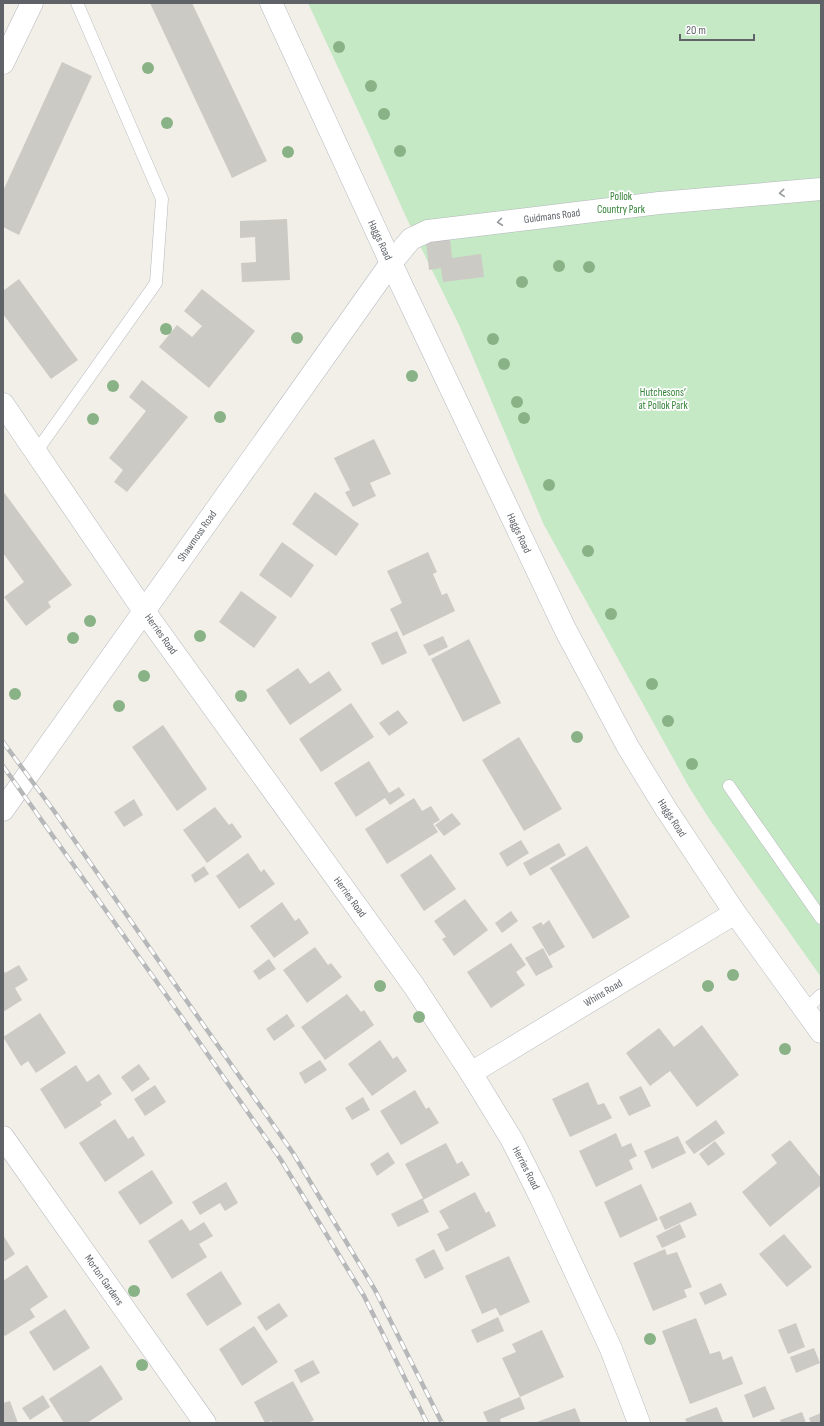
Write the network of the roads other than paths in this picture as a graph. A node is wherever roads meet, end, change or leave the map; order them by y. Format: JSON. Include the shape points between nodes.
{"nodes":[{"id":1,"x":32,"y":3,"type":"edge"},
{"id":2,"x":77,"y":3,"type":"edge"},
{"id":3,"x":272,"y":3,"type":"edge"},
{"id":4,"x":3,"y":63,"type":"edge"},
{"id":5,"x":821,"y":189,"type":"edge"},
{"id":6,"x":391,"y":262,"type":"junction"},
{"id":7,"x":3,"y":404,"type":"edge"},
{"id":8,"x":36,"y":452,"type":"junction"},
{"id":9,"x":144,"y":611,"type":"junction"},
{"id":10,"x":729,"y":786,"type":"dead end"},
{"id":11,"x":3,"y":810,"type":"edge"},
{"id":12,"x":735,"y":912,"type":"junction"},
{"id":13,"x":821,"y":918,"type":"edge"},
{"id":14,"x":821,"y":995,"type":"edge"},
{"id":15,"x":805,"y":1010,"type":"junction"},
{"id":16,"x":821,"y":1032,"type":"edge"},
{"id":17,"x":471,"y":1073,"type":"junction"},
{"id":18,"x":3,"y":1137,"type":"edge"},
{"id":19,"x":205,"y":1423,"type":"edge"},
{"id":20,"x":639,"y":1423,"type":"edge"}],
"edges":[{"from":1,"to":4,"type":"street"},
{"from":2,"to":8,"type":"lane","via":[[162,198],[156,283]]},
{"from":3,"to":6,"type":"street","name":"Haggs Road"},
{"from":5,"to":6,"type":"street","name":"Guidmans Road","one_way":true,"via":[[659,202],[428,231],[411,239]]},
{"from":6,"to":9,"type":"street","name":"Shawmoss Road"},
{"from":6,"to":12,"type":"street","name":"Haggs Road","via":[[596,689],[666,809]]},
{"from":7,"to":8,"type":"street","name":"Herries Road"},
{"from":8,"to":9,"type":"street","name":"Herries Road"},
{"from":9,"to":11,"type":"street","name":"Shawmoss Road"},
{"from":9,"to":17,"type":"street","name":"Herries Road","via":[[414,986]]},
{"from":10,"to":13,"type":"lane"},
{"from":12,"to":15,"type":"street","name":"Haggs Road"},
{"from":12,"to":17,"type":"street","name":"Whins Road"},
{"from":14,"to":15,"type":"lane"},
{"from":15,"to":16,"type":"street","name":"Haggs Road"},
{"from":17,"to":20,"type":"street","name":"Herries Road","via":[[512,1140],[542,1198],[611,1349]]},
{"from":18,"to":19,"type":"street","name":"Morton Gardens"}]}
